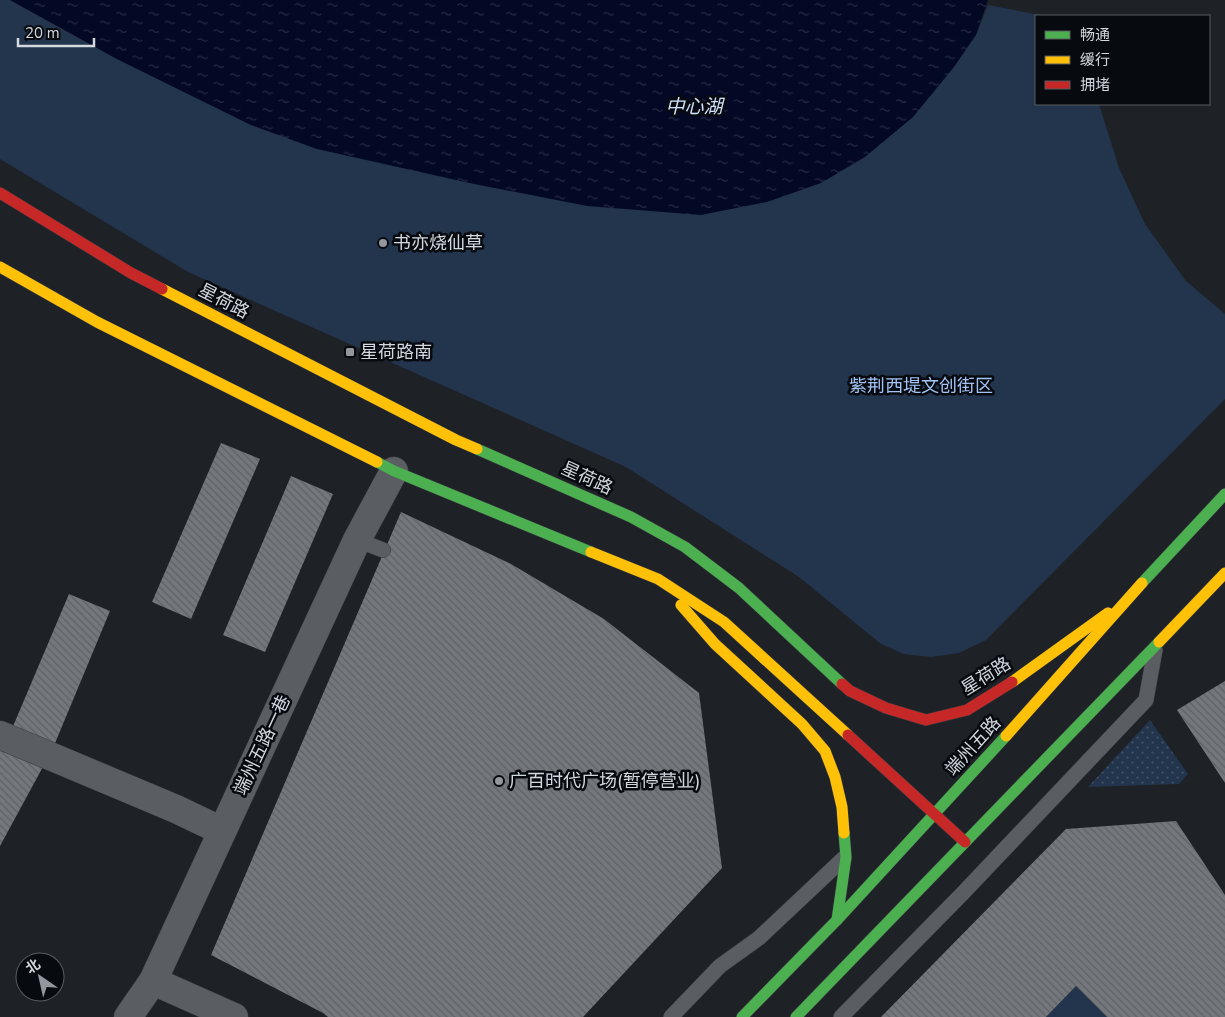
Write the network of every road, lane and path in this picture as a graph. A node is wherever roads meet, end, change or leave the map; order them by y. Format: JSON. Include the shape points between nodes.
{"nodes":[{"id":1,"x":0,"y":193,"type":"edge"},
{"id":2,"x":0,"y":267,"type":"edge"},
{"id":3,"x":394,"y":471,"type":"junction"},
{"id":4,"x":1225,"y":494,"type":"edge"},
{"id":5,"x":357,"y":540,"type":"junction"},
{"id":6,"x":383,"y":550,"type":"dead end"},
{"id":7,"x":1225,"y":573,"type":"edge"},
{"id":8,"x":658,"y":579,"type":"junction"},
{"id":9,"x":1126,"y":600,"type":"junction"},
{"id":10,"x":1156,"y":645,"type":"junction"},
{"id":11,"x":0,"y":735,"type":"edge"},
{"id":12,"x":934,"y":814,"type":"junction"},
{"id":13,"x":222,"y":831,"type":"junction"},
{"id":14,"x":965,"y":842,"type":"junction"},
{"id":15,"x":846,"y":857,"type":"junction"},
{"id":16,"x":837,"y":920,"type":"junction"},
{"id":17,"x":153,"y":981,"type":"junction"},
{"id":18,"x":128,"y":1017,"type":"edge"},
{"id":19,"x":234,"y":1017,"type":"edge"},
{"id":20,"x":671,"y":1017,"type":"edge"},
{"id":21,"x":742,"y":1017,"type":"edge"},
{"id":22,"x":796,"y":1017,"type":"edge"},
{"id":23,"x":841,"y":1017,"type":"edge"}],
"edges":[{"from":1,"to":9,"type":"street","name":"星荷路","via":[[149,282],[456,440],[631,517],[685,547],[739,588],[850,691],[886,708],[926,720],[967,710],[1009,684]]},
{"from":2,"to":3,"type":"street","via":[[97,322]]},
{"from":3,"to":5,"type":"street","name":"端州五路一巷"},
{"from":3,"to":8,"type":"street"},
{"from":4,"to":9,"type":"street","name":"端州五路"},
{"from":5,"to":6,"type":"lane"},
{"from":5,"to":13,"type":"street","name":"端州五路一巷"},
{"from":7,"to":10,"type":"street"},
{"from":8,"to":12,"type":"street","via":[[724,622]]},
{"from":8,"to":15,"type":"street","via":[[715,644],[802,724],[825,751],[842,807]]},
{"from":9,"to":12,"type":"street","name":"端州五路"},
{"from":10,"to":14,"type":"street"},
{"from":10,"to":23,"type":"lane","via":[[1146,700]]},
{"from":11,"to":13,"type":"street"},
{"from":12,"to":14,"type":"street"},
{"from":12,"to":16,"type":"street","name":"端州五路"},
{"from":13,"to":17,"type":"street","name":"端州五路一巷"},
{"from":14,"to":22,"type":"street"},
{"from":15,"to":16,"type":"street"},
{"from":15,"to":20,"type":"lane","via":[[759,938],[720,966]]},
{"from":16,"to":21,"type":"street","name":"端州五路"},
{"from":17,"to":18,"type":"street","name":"端州五路一巷"},
{"from":17,"to":19,"type":"street"}]}
